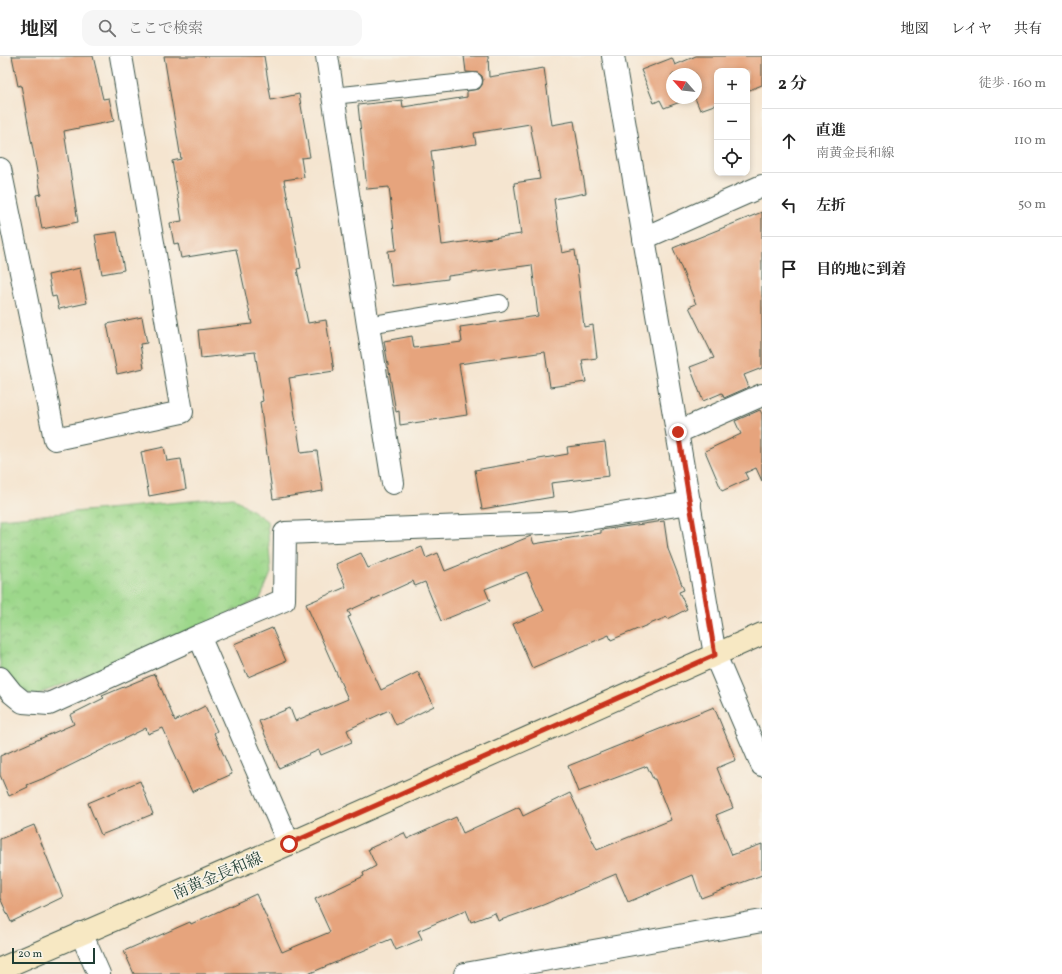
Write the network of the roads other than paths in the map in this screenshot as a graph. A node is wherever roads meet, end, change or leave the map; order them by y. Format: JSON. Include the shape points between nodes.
{"nodes":[{"id":1,"x":121,"y":56,"type":"edge"},
{"id":2,"x":327,"y":56,"type":"edge"},
{"id":3,"x":613,"y":56,"type":"edge"},
{"id":4,"x":474,"y":80,"type":"dead end"},
{"id":5,"x":333,"y":96,"type":"junction"},
{"id":6,"x":0,"y":169,"type":"edge"},
{"id":7,"x":762,"y":186,"type":"edge"},
{"id":8,"x":644,"y":238,"type":"junction"},
{"id":9,"x":500,"y":303,"type":"dead end"},
{"id":10,"x":368,"y":325,"type":"junction"},
{"id":11,"x":762,"y":395,"type":"edge"},
{"id":12,"x":678,"y":432,"type":"junction"},
{"id":13,"x":393,"y":483,"type":"dead end"},
{"id":14,"x":690,"y":504,"type":"junction"},
{"id":15,"x":762,"y":634,"type":"edge"},
{"id":16,"x":199,"y":636,"type":"junction"},
{"id":17,"x":715,"y":655,"type":"junction"},
{"id":18,"x":0,"y":678,"type":"edge"},
{"id":19,"x":762,"y":766,"type":"edge"},
{"id":20,"x":289,"y":844,"type":"junction"},
{"id":21,"x":762,"y":921,"type":"edge"},
{"id":22,"x":81,"y":933,"type":"junction"},
{"id":23,"x":0,"y":969,"type":"edge"},
{"id":24,"x":510,"y":970,"type":"edge"},
{"id":25,"x":100,"y":974,"type":"edge"},
{"id":26,"x":465,"y":974,"type":"edge"}],
"edges":[{"from":1,"to":6,"type":"street","via":[[182,412],[55,439]]},
{"from":2,"to":5,"type":"street"},
{"from":3,"to":8,"type":"street"},
{"from":4,"to":5,"type":"lane"},
{"from":5,"to":10,"type":"street"},
{"from":7,"to":8,"type":"street"},
{"from":8,"to":12,"type":"street"},
{"from":9,"to":10,"type":"lane"},
{"from":10,"to":13,"type":"street"},
{"from":11,"to":12,"type":"street"},
{"from":12,"to":14,"type":"street"},
{"from":14,"to":16,"type":"street","via":[[569,522],[285,533],[284,600]]},
{"from":14,"to":17,"type":"street"},
{"from":15,"to":17,"type":"main road","name":"南黄金長和線"},
{"from":16,"to":18,"type":"street","via":[[49,704],[23,702]]},
{"from":16,"to":20,"type":"street"},
{"from":17,"to":19,"type":"street"},
{"from":17,"to":20,"type":"main road","name":"南黄金長和線"},
{"from":20,"to":22,"type":"main road","name":"南黄金長和線"},
{"from":21,"to":24,"type":"street"},
{"from":22,"to":23,"type":"main road","name":"南黄金長和線"},
{"from":22,"to":25,"type":"street"},
{"from":24,"to":26,"type":"street"}]}
